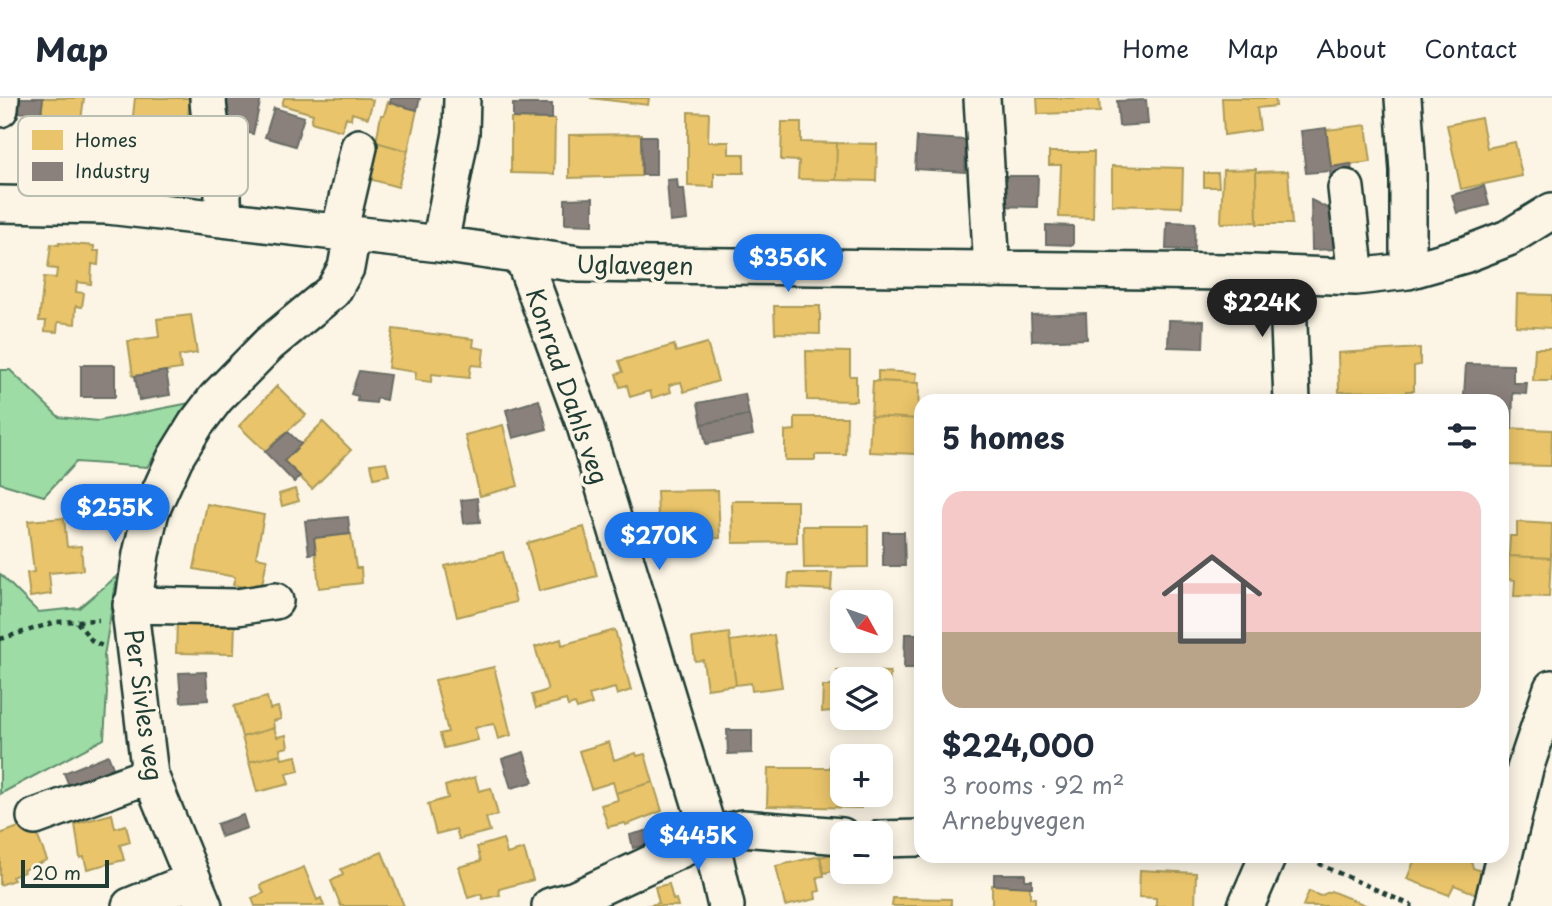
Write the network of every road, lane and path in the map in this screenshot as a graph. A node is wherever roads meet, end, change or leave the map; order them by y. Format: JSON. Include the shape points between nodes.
{"nodes":[{"id":1,"x":1,"y":98,"type":"edge"},
{"id":2,"x":208,"y":98,"type":"edge"},
{"id":3,"x":462,"y":98,"type":"edge"},
{"id":4,"x":982,"y":98,"type":"edge"},
{"id":5,"x":1403,"y":98,"type":"edge"},
{"id":6,"x":0,"y":109,"type":"edge"},
{"id":7,"x":209,"y":116,"type":"edge"},
{"id":8,"x":359,"y":147,"type":"dead end"},
{"id":9,"x":1346,"y":187,"type":"dead end"},
{"id":10,"x":225,"y":196,"type":"edge"},
{"id":11,"x":0,"y":204,"type":"edge"},
{"id":12,"x":1552,"y":211,"type":"edge"},
{"id":13,"x":222,"y":218,"type":"junction"},
{"id":14,"x":346,"y":234,"type":"junction"},
{"id":15,"x":440,"y":244,"type":"junction"},
{"id":16,"x":523,"y":258,"type":"junction"},
{"id":17,"x":992,"y":270,"type":"junction"},
{"id":18,"x":1408,"y":271,"type":"junction"},
{"id":19,"x":1287,"y":274,"type":"junction"},
{"id":20,"x":1356,"y":277,"type":"junction"},
{"id":21,"x":1293,"y":394,"type":"edge"},
{"id":22,"x":275,"y":601,"type":"dead end"},
{"id":23,"x":131,"y":612,"type":"junction"},
{"id":24,"x":0,"y":639,"type":"edge"},
{"id":25,"x":1552,"y":688,"type":"edge"},
{"id":26,"x":150,"y":775,"type":"junction"},
{"id":27,"x":35,"y":817,"type":"dead end"},
{"id":28,"x":830,"y":835,"type":"edge"},
{"id":29,"x":1509,"y":835,"type":"edge"},
{"id":30,"x":710,"y":836,"type":"junction"},
{"id":31,"x":914,"y":838,"type":"edge"},
{"id":32,"x":893,"y":839,"type":"edge"},
{"id":33,"x":1265,"y":863,"type":"edge"},
{"id":34,"x":1319,"y":863,"type":"edge"},
{"id":35,"x":1502,"y":863,"type":"edge"},
{"id":36,"x":198,"y":893,"type":"edge"},
{"id":37,"x":130,"y":906,"type":"edge"},
{"id":38,"x":550,"y":906,"type":"edge"},
{"id":39,"x":726,"y":906,"type":"edge"},
{"id":40,"x":1246,"y":906,"type":"edge"},
{"id":41,"x":1413,"y":906,"type":"edge"},
{"id":42,"x":1492,"y":906,"type":"edge"}],
"edges":[{"from":1,"to":6,"type":"street"},
{"from":2,"to":7,"type":"street"},
{"from":3,"to":15,"type":"street","via":[[461,132]]},
{"from":4,"to":17,"type":"street"},
{"from":5,"to":18,"type":"street"},
{"from":8,"to":14,"type":"street","name":"Per Sivles veg"},
{"from":9,"to":20,"type":"street"},
{"from":10,"to":13,"type":"street"},
{"from":11,"to":13,"type":"street","name":"Uglavegen","via":[[107,206]]},
{"from":12,"to":18,"type":"street","name":"Uglavegen","via":[[1508,238]]},
{"from":13,"to":14,"type":"street","name":"Uglavegen"},
{"from":14,"to":15,"type":"street","name":"Uglavegen"},
{"from":14,"to":23,"type":"street","name":"Per Sivles veg","via":[[346,268],[333,291],[231,382],[182,447],[151,510]]},
{"from":15,"to":16,"type":"street","name":"Uglavegen"},
{"from":16,"to":17,"type":"street","name":"Uglavegen","via":[[579,264]]},
{"from":16,"to":30,"type":"street","name":"Konrad Dahls veg","via":[[585,426]]},
{"from":17,"to":19,"type":"street","name":"Uglavegen"},
{"from":18,"to":20,"type":"street","name":"Uglavegen"},
{"from":19,"to":20,"type":"street","name":"Uglavegen"},
{"from":19,"to":21,"type":"street"},
{"from":22,"to":23,"type":"street"},
{"from":23,"to":24,"type":"path","via":[[56,622]]},
{"from":23,"to":26,"type":"street","name":"Per Sivles veg"},
{"from":25,"to":29,"type":"street"},
{"from":26,"to":27,"type":"street"},
{"from":26,"to":36,"type":"street","name":"Per Sivles veg"},
{"from":28,"to":30,"type":"street","via":[[742,828]]},
{"from":30,"to":38,"type":"street","via":[[575,899]]},
{"from":30,"to":39,"type":"street","name":"Konrad Dahls veg"},
{"from":31,"to":32,"type":"street"},
{"from":33,"to":40,"type":"street"},
{"from":34,"to":41,"type":"path"},
{"from":35,"to":42,"type":"street"},
{"from":36,"to":37,"type":"street"}]}
